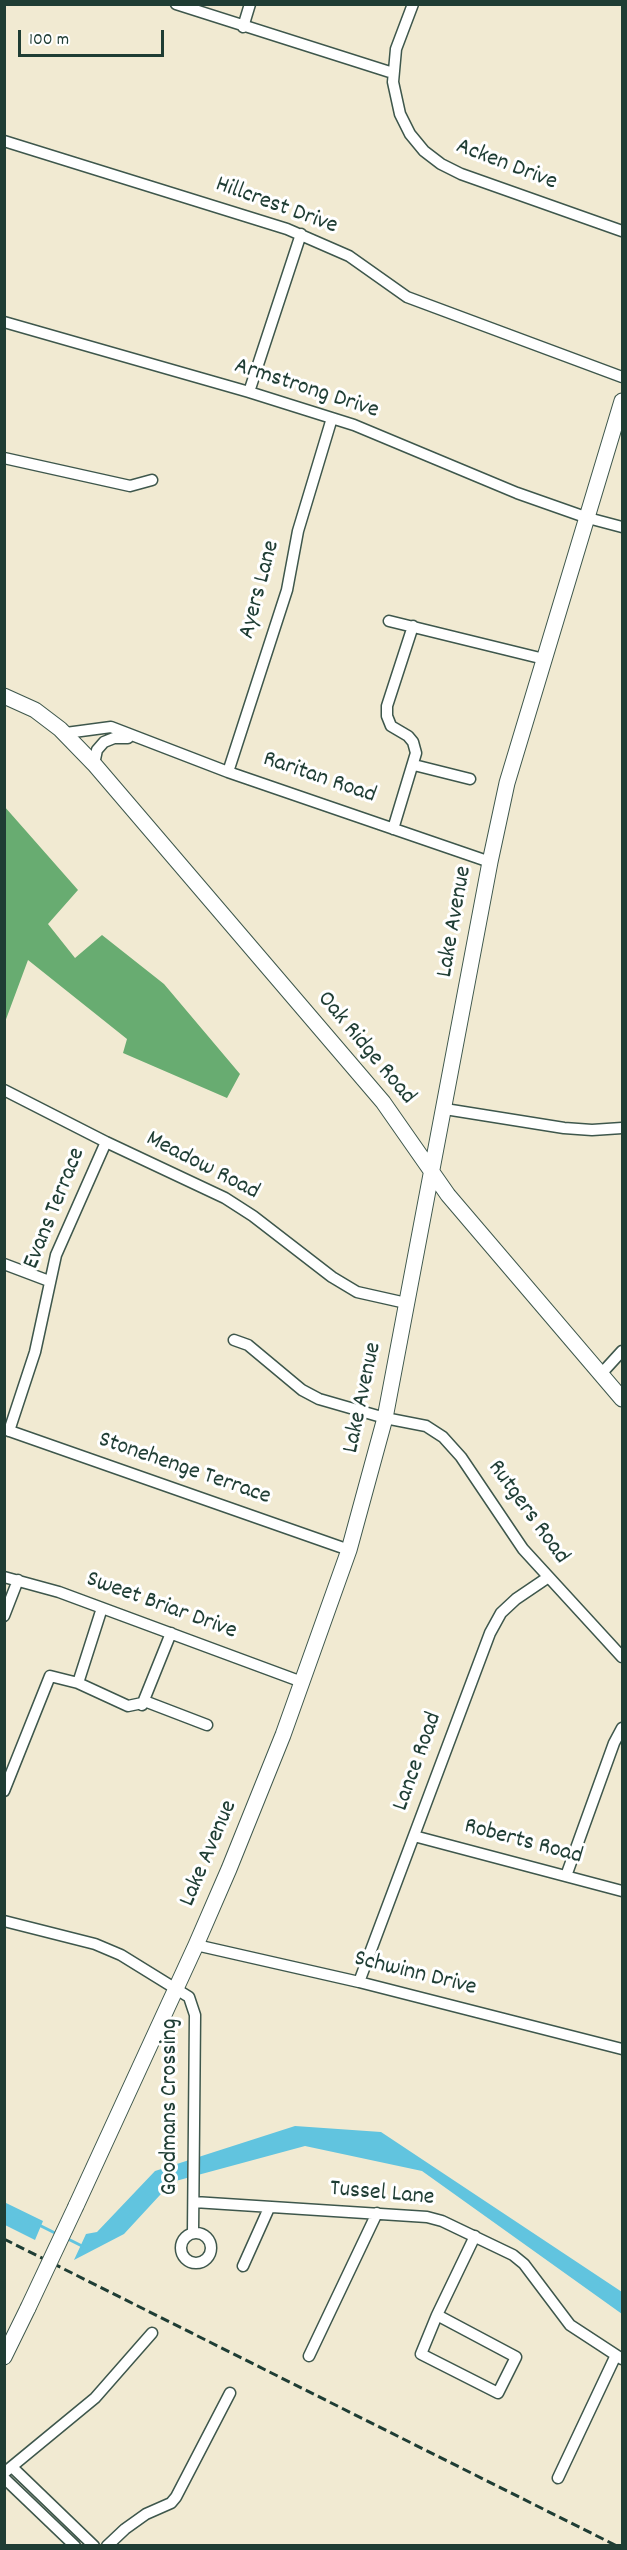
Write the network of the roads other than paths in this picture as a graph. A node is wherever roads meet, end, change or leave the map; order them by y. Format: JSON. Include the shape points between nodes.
{"nodes":[{"id":1,"x":176,"y":4,"type":"edge"},
{"id":2,"x":250,"y":4,"type":"edge"},
{"id":3,"x":412,"y":4,"type":"edge"},
{"id":4,"x":243,"y":27,"type":"junction"},
{"id":5,"x":393,"y":73,"type":"junction"},
{"id":6,"x":4,"y":141,"type":"edge"},
{"id":7,"x":622,"y":231,"type":"edge"},
{"id":8,"x":301,"y":234,"type":"junction"},
{"id":9,"x":4,"y":322,"type":"edge"},
{"id":10,"x":622,"y":377,"type":"edge"},
{"id":11,"x":249,"y":392,"type":"junction"},
{"id":12,"x":622,"y":401,"type":"edge"},
{"id":13,"x":332,"y":418,"type":"junction"},
{"id":14,"x":4,"y":458,"type":"edge"},
{"id":15,"x":152,"y":480,"type":"dead end"},
{"id":16,"x":588,"y":518,"type":"junction"},
{"id":17,"x":622,"y":527,"type":"edge"},
{"id":18,"x":389,"y":621,"type":"dead end"},
{"id":19,"x":413,"y":626,"type":"junction"},
{"id":20,"x":544,"y":659,"type":"junction"},
{"id":21,"x":4,"y":696,"type":"edge"},
{"id":22,"x":66,"y":733,"type":"junction"},
{"id":23,"x":134,"y":738,"type":"junction"},
{"id":24,"x":94,"y":764,"type":"junction"},
{"id":25,"x":414,"y":765,"type":"junction"},
{"id":26,"x":228,"y":772,"type":"junction"},
{"id":27,"x":470,"y":779,"type":"dead end"},
{"id":28,"x":393,"y":829,"type":"junction"},
{"id":29,"x":490,"y":862,"type":"junction"},
{"id":30,"x":4,"y":1090,"type":"edge"},
{"id":31,"x":445,"y":1109,"type":"junction"},
{"id":32,"x":622,"y":1128,"type":"edge"},
{"id":33,"x":106,"y":1142,"type":"junction"},
{"id":34,"x":432,"y":1173,"type":"junction"},
{"id":35,"x":4,"y":1264,"type":"edge"},
{"id":36,"x":49,"y":1281,"type":"junction"},
{"id":37,"x":406,"y":1303,"type":"junction"},
{"id":38,"x":234,"y":1340,"type":"dead end"},
{"id":39,"x":622,"y":1351,"type":"edge"},
{"id":40,"x":601,"y":1374,"type":"junction"},
{"id":41,"x":622,"y":1399,"type":"edge"},
{"id":42,"x":385,"y":1418,"type":"junction"},
{"id":43,"x":7,"y":1430,"type":"edge"},
{"id":44,"x":349,"y":1551,"type":"junction"},
{"id":45,"x":4,"y":1577,"type":"edge"},
{"id":46,"x":547,"y":1578,"type":"junction"},
{"id":47,"x":18,"y":1580,"type":"junction"},
{"id":48,"x":102,"y":1608,"type":"junction"},
{"id":49,"x":4,"y":1616,"type":"edge"},
{"id":50,"x":171,"y":1633,"type":"junction"},
{"id":51,"x":622,"y":1657,"type":"edge"},
{"id":52,"x":302,"y":1682,"type":"junction"},
{"id":53,"x":78,"y":1683,"type":"junction"},
{"id":54,"x":142,"y":1705,"type":"junction"},
{"id":55,"x":207,"y":1725,"type":"dead end"},
{"id":56,"x":622,"y":1728,"type":"edge"},
{"id":57,"x":4,"y":1791,"type":"edge"},
{"id":58,"x":414,"y":1836,"type":"junction"},
{"id":59,"x":566,"y":1876,"type":"junction"},
{"id":60,"x":622,"y":1891,"type":"edge"},
{"id":61,"x":4,"y":1921,"type":"edge"},
{"id":62,"x":196,"y":1945,"type":"junction"},
{"id":63,"x":359,"y":1982,"type":"junction"},
{"id":64,"x":176,"y":1989,"type":"junction"},
{"id":65,"x":622,"y":2049,"type":"edge"},
{"id":66,"x":194,"y":2202,"type":"junction"},
{"id":67,"x":269,"y":2208,"type":"junction"},
{"id":68,"x":377,"y":2213,"type":"junction"},
{"id":69,"x":193,"y":2233,"type":"dead end"},
{"id":70,"x":475,"y":2236,"type":"junction"},
{"id":71,"x":243,"y":2266,"type":"dead end"},
{"id":72,"x":437,"y":2315,"type":"junction"},
{"id":73,"x":152,"y":2333,"type":"dead end"},
{"id":74,"x":309,"y":2356,"type":"dead end"},
{"id":75,"x":4,"y":2357,"type":"edge"},
{"id":76,"x":619,"y":2357,"type":"edge"},
{"id":77,"x":230,"y":2393,"type":"dead end"},
{"id":78,"x":8,"y":2470,"type":"edge"},
{"id":79,"x":4,"y":2478,"type":"edge"},
{"id":80,"x":558,"y":2478,"type":"dead end"},
{"id":81,"x":75,"y":2546,"type":"edge"},
{"id":82,"x":94,"y":2546,"type":"edge"},
{"id":83,"x":107,"y":2546,"type":"edge"}],
"edges":[{"from":1,"to":4,"type":"street"},
{"from":2,"to":4,"type":"street"},
{"from":3,"to":5,"type":"street","name":"Acken Drive","via":[[396,50]]},
{"from":4,"to":5,"type":"street"},
{"from":5,"to":7,"type":"street","name":"Acken Drive","via":[[396,104],[405,124],[424,151],[441,164]]},
{"from":6,"to":8,"type":"street","name":"Hillcrest Drive"},
{"from":8,"to":10,"type":"street","name":"Hillcrest Drive","via":[[349,256],[407,297]]},
{"from":8,"to":11,"type":"street"},
{"from":9,"to":11,"type":"street","name":"Armstrong Drive"},
{"from":11,"to":13,"type":"street","name":"Armstrong Drive"},
{"from":12,"to":16,"type":"main road","name":"Lake Avenue"},
{"from":13,"to":16,"type":"street","name":"Armstrong Drive"},
{"from":13,"to":26,"type":"street","name":"Ayers Lane","via":[[298,531],[287,590]]},
{"from":14,"to":15,"type":"street","via":[[130,486]]},
{"from":16,"to":17,"type":"street","name":"Armstrong Drive"},
{"from":16,"to":20,"type":"main road","name":"Lake Avenue"},
{"from":18,"to":19,"type":"street"},
{"from":19,"to":20,"type":"street"},
{"from":19,"to":25,"type":"street","via":[[387,716],[391,726],[413,742]]},
{"from":20,"to":29,"type":"main road","name":"Lake Avenue","via":[[507,783]]},
{"from":21,"to":22,"type":"main road","via":[[35,710]]},
{"from":22,"to":23,"type":"street","name":"Raritan Road","via":[[111,728]]},
{"from":22,"to":24,"type":"main road","name":"Oak Ridge Road"},
{"from":23,"to":24,"type":"street","name":"Raritan Road","via":[[104,742],[97,750]]},
{"from":23,"to":26,"type":"street","name":"Raritan Road"},
{"from":24,"to":34,"type":"main road","name":"Oak Ridge Road","via":[[377,1095]]},
{"from":25,"to":27,"type":"street"},
{"from":25,"to":28,"type":"street"},
{"from":26,"to":28,"type":"street","name":"Raritan Road"},
{"from":28,"to":29,"type":"street","name":"Raritan Road"},
{"from":29,"to":31,"type":"main road","name":"Lake Avenue"},
{"from":30,"to":33,"type":"street","name":"Meadow Road"},
{"from":31,"to":32,"type":"street","via":[[564,1128]]},
{"from":31,"to":34,"type":"main road","name":"Lake Avenue"},
{"from":33,"to":36,"type":"street","name":"Evans Terrace","via":[[56,1255]]},
{"from":33,"to":37,"type":"street","name":"Meadow Road","via":[[225,1198],[357,1292]]},
{"from":34,"to":37,"type":"main road","name":"Lake Avenue"},
{"from":34,"to":40,"type":"main road","name":"Oak Ridge Road"},
{"from":35,"to":36,"type":"street"},
{"from":36,"to":43,"type":"street","name":"Evans Terrace","via":[[35,1352]]},
{"from":37,"to":42,"type":"main road","name":"Lake Avenue"},
{"from":38,"to":42,"type":"street","name":"Rutgers Road","via":[[248,1345],[302,1390],[319,1399]]},
{"from":39,"to":40,"type":"street"},
{"from":40,"to":41,"type":"main road","name":"Oak Ridge Road"},
{"from":42,"to":44,"type":"main road","name":"Lake Avenue"},
{"from":42,"to":46,"type":"street","name":"Rutgers Road","via":[[426,1426],[443,1437],[461,1456],[523,1550]]},
{"from":43,"to":44,"type":"street","name":"Stonehenge Terrace"},
{"from":44,"to":52,"type":"main road","name":"Lake Avenue"},
{"from":45,"to":47,"type":"street","name":"Sweet Briar Drive"},
{"from":46,"to":51,"type":"street","name":"Rutgers Road"},
{"from":46,"to":58,"type":"street","name":"Lance Road","via":[[501,1613],[490,1633]]},
{"from":47,"to":48,"type":"street","name":"Sweet Briar Drive"},
{"from":47,"to":49,"type":"street"},
{"from":48,"to":50,"type":"street","name":"Sweet Briar Drive"},
{"from":48,"to":53,"type":"street"},
{"from":50,"to":52,"type":"street","name":"Sweet Briar Drive"},
{"from":50,"to":54,"type":"street"},
{"from":52,"to":62,"type":"main road","name":"Lake Avenue"},
{"from":53,"to":54,"type":"street","via":[[128,1706]]},
{"from":53,"to":57,"type":"street","via":[[50,1676]]},
{"from":54,"to":55,"type":"street","via":[[147,1702]]},
{"from":56,"to":59,"type":"street"},
{"from":58,"to":59,"type":"street","name":"Roberts Road"},
{"from":58,"to":63,"type":"street","name":"Lance Road"},
{"from":59,"to":60,"type":"street","name":"Roberts Road"},
{"from":61,"to":64,"type":"street","name":"Goodmans Crossing","via":[[121,1954]]},
{"from":62,"to":63,"type":"street","name":"Schwinn Drive"},
{"from":62,"to":64,"type":"main road","name":"Lake Avenue"},
{"from":63,"to":65,"type":"street","name":"Schwinn Drive"},
{"from":64,"to":66,"type":"street","name":"Goodmans Crossing","via":[[189,1997],[195,2015]]},
{"from":64,"to":75,"type":"main road","name":"Lake Avenue","bridge":true},
{"from":66,"to":67,"type":"street","name":"Tussel Lane"},
{"from":66,"to":69,"type":"street","name":"Goodmans Crossing"},
{"from":67,"to":68,"type":"street","name":"Tussel Lane"},
{"from":67,"to":71,"type":"street"},
{"from":68,"to":70,"type":"street","name":"Tussel Lane","via":[[427,2217]]},
{"from":68,"to":74,"type":"street"},
{"from":70,"to":72,"type":"street"},
{"from":70,"to":76,"type":"street","name":"Tussel Lane","via":[[524,2264],[570,2325]]},
{"from":72,"to":72,"type":"street","via":[[421,2354],[498,2393],[516,2357]]},
{"from":73,"to":78,"type":"street","via":[[95,2398]]},
{"from":76,"to":80,"type":"street"},
{"from":77,"to":83,"type":"street","via":[[176,2497],[146,2514]]},
{"from":78,"to":82,"type":"street"},
{"from":79,"to":81,"type":"street"}]}
